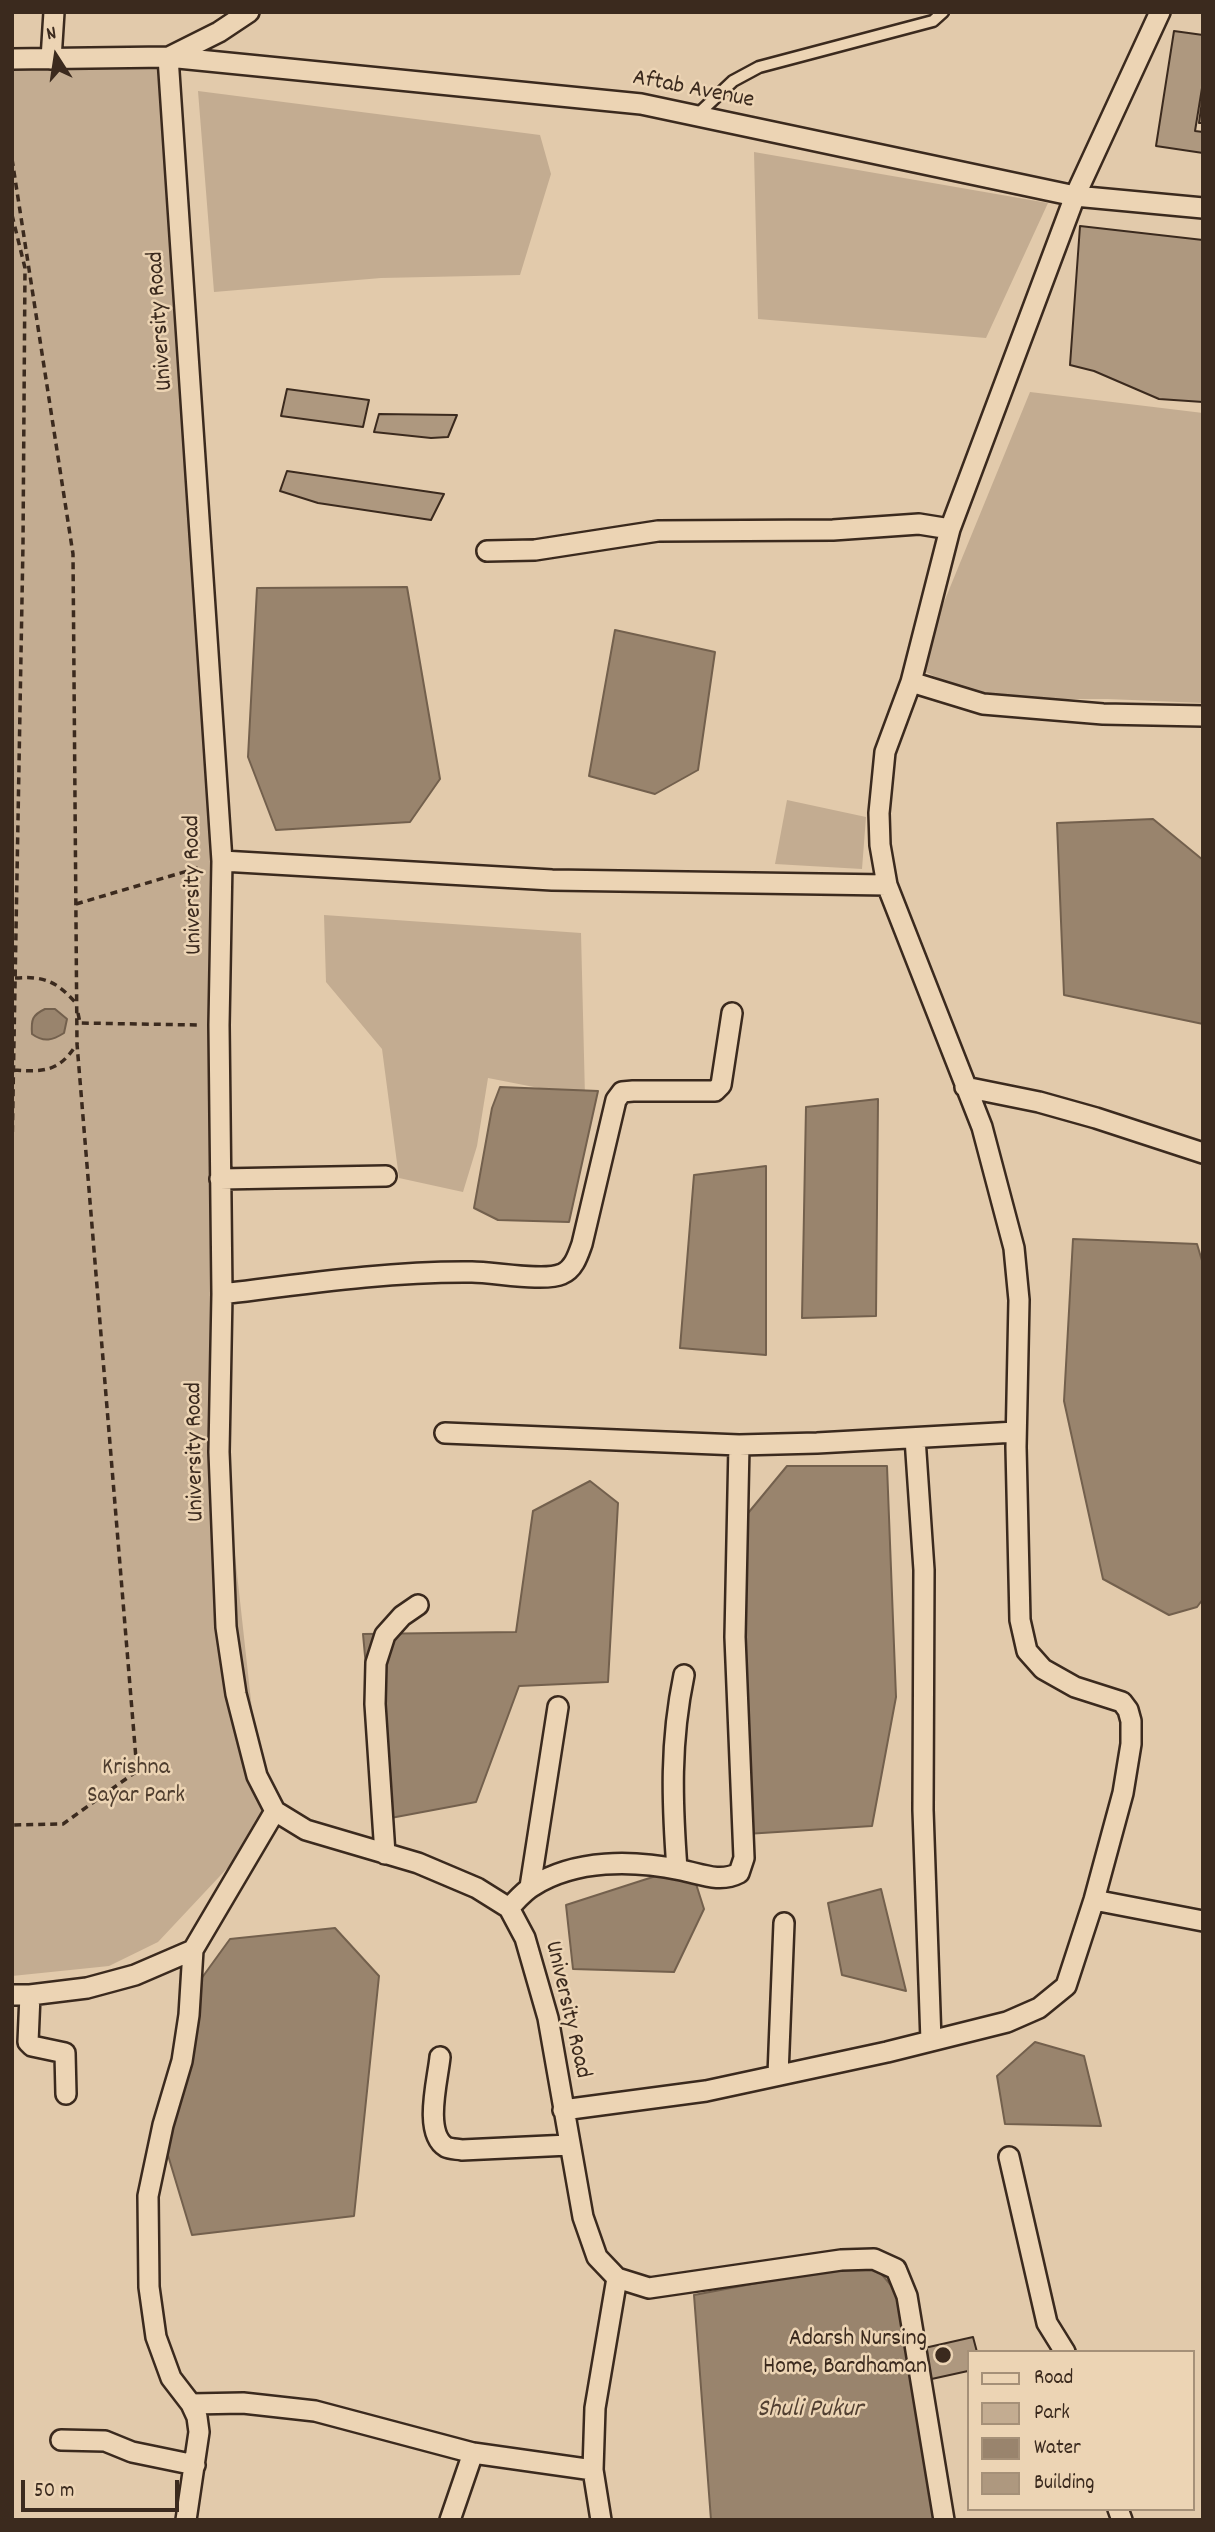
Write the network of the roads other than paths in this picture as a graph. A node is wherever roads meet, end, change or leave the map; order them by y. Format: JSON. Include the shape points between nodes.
{"nodes":[{"id":1,"x":54,"y":12,"type":"edge"},
{"id":2,"x":249,"y":12,"type":"edge"},
{"id":3,"x":943,"y":12,"type":"edge"},
{"id":4,"x":1160,"y":12,"type":"edge"},
{"id":5,"x":168,"y":57,"type":"junction"},
{"id":6,"x":12,"y":59,"type":"edge"},
{"id":7,"x":51,"y":59,"type":"junction"},
{"id":8,"x":697,"y":116,"type":"junction"},
{"id":9,"x":1075,"y":197,"type":"junction"},
{"id":10,"x":1203,"y":208,"type":"edge"},
{"id":11,"x":950,"y":529,"type":"junction"},
{"id":12,"x":487,"y":551,"type":"dead end"},
{"id":13,"x":911,"y":682,"type":"junction"},
{"id":14,"x":1203,"y":716,"type":"edge"},
{"id":15,"x":222,"y":861,"type":"junction"},
{"id":16,"x":887,"y":885,"type":"junction"},
{"id":17,"x":732,"y":1013,"type":"dead end"},
{"id":18,"x":965,"y":1087,"type":"junction"},
{"id":19,"x":1203,"y":1153,"type":"edge"},
{"id":20,"x":386,"y":1176,"type":"dead end"},
{"id":21,"x":220,"y":1179,"type":"junction"},
{"id":22,"x":222,"y":1294,"type":"junction"},
{"id":23,"x":1016,"y":1432,"type":"junction"},
{"id":24,"x":445,"y":1433,"type":"dead end"},
{"id":25,"x":915,"y":1438,"type":"junction"},
{"id":26,"x":739,"y":1445,"type":"junction"},
{"id":27,"x":418,"y":1605,"type":"dead end"},
{"id":28,"x":684,"y":1675,"type":"dead end"},
{"id":29,"x":558,"y":1707,"type":"dead end"},
{"id":30,"x":275,"y":1811,"type":"junction"},
{"id":31,"x":385,"y":1854,"type":"junction"},
{"id":32,"x":677,"y":1869,"type":"junction"},
{"id":33,"x":530,"y":1886,"type":"junction"},
{"id":34,"x":1094,"y":1900,"type":"junction"},
{"id":35,"x":509,"y":1908,"type":"junction"},
{"id":36,"x":1203,"y":1921,"type":"edge"},
{"id":37,"x":784,"y":1923,"type":"dead end"},
{"id":38,"x":192,"y":1950,"type":"junction"},
{"id":39,"x":21,"y":1995,"type":"edge"},
{"id":40,"x":931,"y":2041,"type":"junction"},
{"id":41,"x":440,"y":2057,"type":"dead end"},
{"id":42,"x":778,"y":2075,"type":"junction"},
{"id":43,"x":66,"y":2094,"type":"dead end"},
{"id":44,"x":563,"y":2110,"type":"junction"},
{"id":45,"x":569,"y":2145,"type":"junction"},
{"id":46,"x":1009,"y":2157,"type":"dead end"},
{"id":47,"x":617,"y":2278,"type":"junction"},
{"id":48,"x":1064,"y":2350,"type":"edge"},
{"id":49,"x":191,"y":2404,"type":"junction"},
{"id":50,"x":61,"y":2440,"type":"dead end"},
{"id":51,"x":473,"y":2453,"type":"junction"},
{"id":52,"x":195,"y":2465,"type":"junction"},
{"id":53,"x":593,"y":2470,"type":"junction"},
{"id":54,"x":186,"y":2520,"type":"edge"},
{"id":55,"x":450,"y":2520,"type":"edge"},
{"id":56,"x":601,"y":2520,"type":"edge"},
{"id":57,"x":944,"y":2520,"type":"edge"}],
"edges":[{"from":1,"to":7,"type":"street"},
{"from":2,"to":5,"type":"street"},
{"from":3,"to":8,"type":"lane","via":[[933,21],[759,67],[733,81]]},
{"from":4,"to":9,"type":"street"},
{"from":5,"to":7,"type":"street"},
{"from":5,"to":8,"type":"street","name":"Aftab Avenue","via":[[641,104]]},
{"from":5,"to":15,"type":"street","name":"University Road"},
{"from":6,"to":7,"type":"street"},
{"from":8,"to":9,"type":"street","name":"Aftab Avenue"},
{"from":9,"to":10,"type":"street","name":"Aftab Avenue"},
{"from":9,"to":11,"type":"street"},
{"from":11,"to":12,"type":"street","via":[[919,524],[833,530],[658,531],[535,550]]},
{"from":11,"to":13,"type":"street"},
{"from":13,"to":14,"type":"street","via":[[983,704]]},
{"from":13,"to":16,"type":"street","via":[[885,752],[880,785],[880,845]]},
{"from":15,"to":16,"type":"street","via":[[552,880]]},
{"from":15,"to":21,"type":"street","name":"University Road"},
{"from":16,"to":18,"type":"street"},
{"from":17,"to":22,"type":"street","via":[[720,1085],[715,1091],[622,1092],[616,1100],[582,1244],[573,1265],[563,1274],[471,1272],[345,1279]]},
{"from":18,"to":19,"type":"street","via":[[1051,1105]]},
{"from":18,"to":23,"type":"street","via":[[993,1162],[1014,1248],[1019,1300]]},
{"from":20,"to":21,"type":"street"},
{"from":21,"to":22,"type":"street","name":"University Road"},
{"from":22,"to":30,"type":"street","name":"University Road","via":[[219,1452],[226,1627],[236,1694],[257,1776]]},
{"from":23,"to":25,"type":"street"},
{"from":23,"to":34,"type":"street","via":[[1020,1620],[1027,1651],[1043,1670],[1075,1687],[1122,1702],[1131,1721],[1123,1793]]},
{"from":24,"to":26,"type":"street"},
{"from":25,"to":26,"type":"street"},
{"from":25,"to":40,"type":"street","via":[[924,1570],[923,1810]]},
{"from":26,"to":32,"type":"street","via":[[735,1637],[744,1858],[739,1873],[728,1879]]},
{"from":27,"to":31,"type":"street","via":[[386,1635],[376,1663]]},
{"from":28,"to":32,"type":"street","via":[[673,1751]]},
{"from":29,"to":33,"type":"street"},
{"from":30,"to":31,"type":"street","via":[[306,1830]]},
{"from":30,"to":38,"type":"street"},
{"from":31,"to":35,"type":"street","via":[[477,1888]]},
{"from":32,"to":33,"type":"street","via":[[624,1863],[582,1866]]},
{"from":33,"to":35,"type":"street"},
{"from":34,"to":36,"type":"street"},
{"from":34,"to":40,"type":"street","via":[[1066,1986],[1039,2008],[1007,2022]]},
{"from":35,"to":44,"type":"street","name":"University Road","via":[[525,1938],[548,2018]]},
{"from":37,"to":42,"type":"street"},
{"from":38,"to":39,"type":"street","via":[[135,1975],[87,1987]]},
{"from":38,"to":49,"type":"street","via":[[182,2061],[148,2196],[149,2287],[156,2337],[171,2378]]},
{"from":39,"to":43,"type":"street","via":[[28,2042],[65,2053]]},
{"from":40,"to":42,"type":"street"},
{"from":41,"to":45,"type":"street","via":[[433,2122],[437,2138],[447,2148]]},
{"from":42,"to":44,"type":"street","via":[[706,2091]]},
{"from":44,"to":45,"type":"street","name":"University Road"},
{"from":45,"to":47,"type":"street","name":"University Road","via":[[583,2217],[597,2257]]},
{"from":46,"to":48,"type":"street","via":[[1047,2323]]},
{"from":47,"to":53,"type":"street","via":[[595,2408]]},
{"from":47,"to":57,"type":"street","via":[[649,2288],[841,2260],[874,2259],[896,2269],[907,2295]]},
{"from":49,"to":51,"type":"street","via":[[243,2403],[315,2411]]},
{"from":49,"to":52,"type":"street","via":[[199,2432]]},
{"from":50,"to":52,"type":"street","via":[[105,2441]]},
{"from":51,"to":53,"type":"street"},
{"from":51,"to":55,"type":"street"},
{"from":52,"to":54,"type":"street"},
{"from":53,"to":56,"type":"street"}]}
